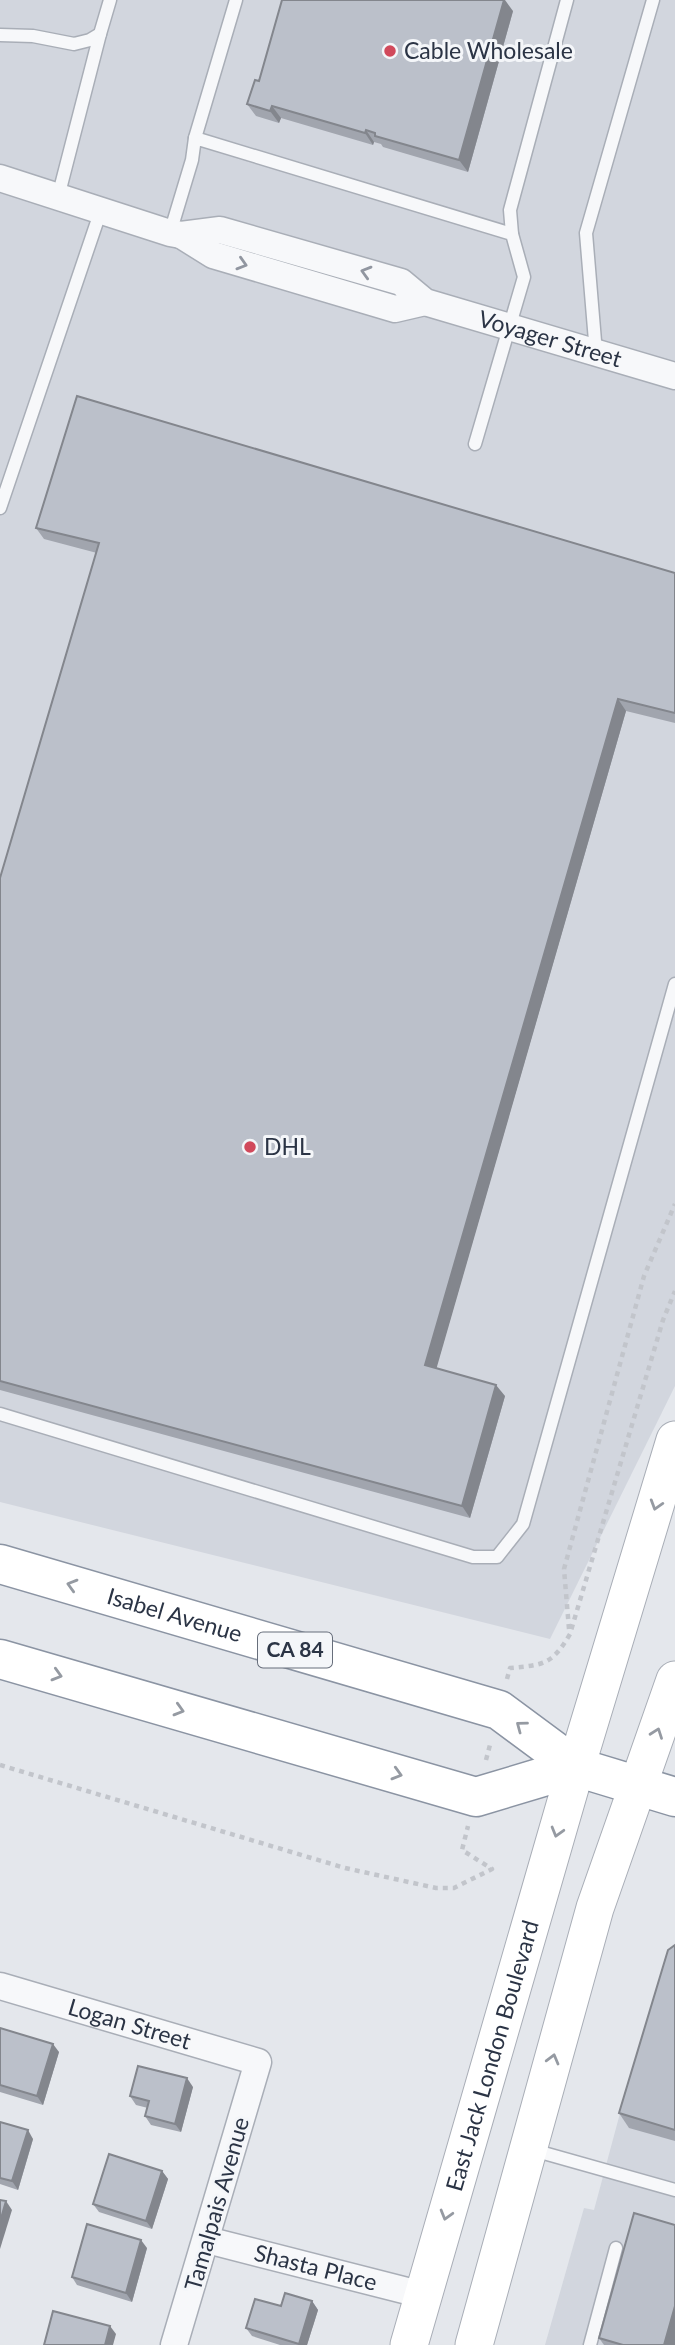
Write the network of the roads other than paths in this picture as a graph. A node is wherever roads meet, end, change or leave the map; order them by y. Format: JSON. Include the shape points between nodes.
{"nodes":[{"id":1,"x":110,"y":0,"type":"edge"},
{"id":2,"x":236,"y":0,"type":"edge"},
{"id":3,"x":567,"y":0,"type":"edge"},
{"id":4,"x":653,"y":0,"type":"edge"},
{"id":5,"x":100,"y":34,"type":"junction"},
{"id":6,"x":0,"y":35,"type":"edge"},
{"id":7,"x":195,"y":138,"type":"junction"},
{"id":8,"x":0,"y":178,"type":"edge"},
{"id":9,"x":58,"y":197,"type":"junction"},
{"id":10,"x":101,"y":210,"type":"junction"},
{"id":11,"x":176,"y":234,"type":"junction"},
{"id":12,"x":512,"y":234,"type":"junction"},
{"id":13,"x":509,"y":327,"type":"junction"},
{"id":14,"x":596,"y":353,"type":"junction"},
{"id":15,"x":675,"y":376,"type":"edge"},
{"id":16,"x":475,"y":444,"type":"dead end"},
{"id":17,"x":0,"y":508,"type":"edge"},
{"id":18,"x":675,"y":984,"type":"edge"},
{"id":19,"x":0,"y":1414,"type":"edge"},
{"id":20,"x":675,"y":1440,"type":"edge"},
{"id":21,"x":0,"y":1564,"type":"edge"},
{"id":22,"x":0,"y":1659,"type":"edge"},
{"id":23,"x":675,"y":1680,"type":"edge"},
{"id":24,"x":576,"y":1766,"type":"junction"},
{"id":25,"x":637,"y":1786,"type":"junction"},
{"id":26,"x":675,"y":1797,"type":"edge"},
{"id":27,"x":0,"y":1986,"type":"edge"},
{"id":28,"x":258,"y":2062,"type":"joint"},
{"id":29,"x":529,"y":2148,"type":"junction"},
{"id":30,"x":675,"y":2190,"type":"edge"},
{"id":31,"x":207,"y":2239,"type":"junction"},
{"id":32,"x":616,"y":2248,"type":"dead end"},
{"id":33,"x":423,"y":2295,"type":"junction"},
{"id":34,"x":174,"y":2345,"type":"edge"},
{"id":35,"x":409,"y":2345,"type":"edge"},
{"id":36,"x":474,"y":2345,"type":"edge"},
{"id":37,"x":590,"y":2345,"type":"edge"}],
"edges":[{"from":1,"to":5,"type":"lane"},
{"from":2,"to":7,"type":"lane"},
{"from":3,"to":12,"type":"lane","via":[[510,210]]},
{"from":4,"to":14,"type":"lane","via":[[586,233]]},
{"from":5,"to":6,"type":"lane","via":[[74,44]]},
{"from":5,"to":9,"type":"lane"},
{"from":7,"to":11,"type":"lane"},
{"from":7,"to":12,"type":"lane"},
{"from":8,"to":9,"type":"street","name":"Voyager Street"},
{"from":9,"to":10,"type":"street","name":"Voyager Street"},
{"from":10,"to":11,"type":"street","name":"Voyager Street"},
{"from":10,"to":17,"type":"lane"},
{"from":11,"to":13,"type":"street","name":"Voyager Street","via":[[220,230],[401,282],[425,302]]},
{"from":12,"to":13,"type":"lane","via":[[524,277]]},
{"from":13,"to":14,"type":"street","name":"Voyager Street"},
{"from":13,"to":16,"type":"lane"},
{"from":14,"to":15,"type":"street","name":"Voyager Street"},
{"from":18,"to":19,"type":"lane","via":[[523,1524],[497,1557],[473,1558]]},
{"from":20,"to":24,"type":"main road","name":"East Jack London Boulevard","one_way":true},
{"from":24,"to":21,"type":"highway","name":"Isabel Avenue","number":"CA 84","one_way":true,"via":[[499,1710]]},
{"from":22,"to":24,"type":"highway","one_way":true,"via":[[476,1797]]},
{"from":25,"to":23,"type":"main road","one_way":true},
{"from":24,"to":25,"type":"highway","name":"Isabel Avenue","number":"CA 84"},
{"from":24,"to":33,"type":"main road","name":"East Jack London Boulevard","one_way":true},
{"from":25,"to":26,"type":"highway","name":"Isabel Avenue","number":"CA 84"},
{"from":29,"to":25,"type":"main road","one_way":true,"via":[[594,1908]]},
{"from":27,"to":28,"type":"street","name":"Logan Street"},
{"from":28,"to":31,"type":"street","name":"Tamalpais Avenue"},
{"from":29,"to":30,"type":"lane"},
{"from":29,"to":36,"type":"main road"},
{"from":31,"to":33,"type":"street","name":"Shasta Place"},
{"from":31,"to":34,"type":"street","name":"Tamalpais Avenue"},
{"from":32,"to":37,"type":"lane"},
{"from":33,"to":35,"type":"main road","name":"East Jack London Boulevard"}]}
